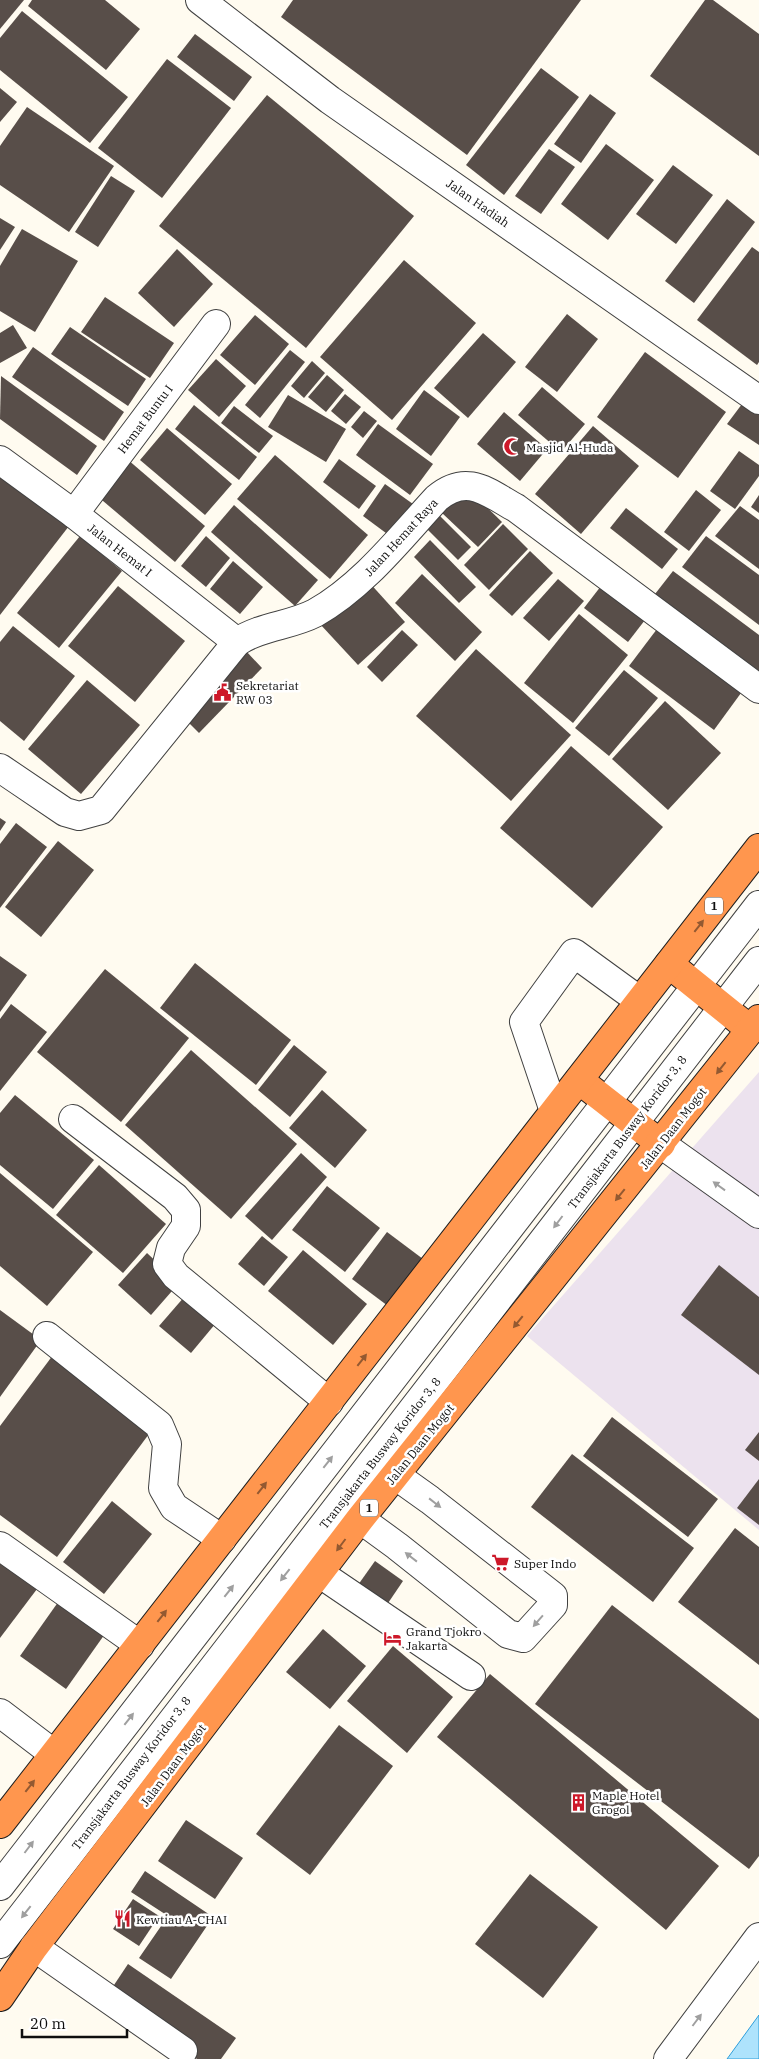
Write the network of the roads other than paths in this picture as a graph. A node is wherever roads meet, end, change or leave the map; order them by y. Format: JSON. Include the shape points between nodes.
{"nodes":[{"id":1,"x":200,"y":0,"type":"edge"},
{"id":2,"x":216,"y":324,"type":"dead end"},
{"id":3,"x":759,"y":400,"type":"edge"},
{"id":4,"x":0,"y":460,"type":"edge"},
{"id":5,"x":74,"y":514,"type":"junction"},
{"id":6,"x":237,"y":642,"type":"junction"},
{"id":7,"x":759,"y":689,"type":"edge"},
{"id":8,"x":0,"y":768,"type":"edge"},
{"id":9,"x":759,"y":848,"type":"edge"},
{"id":10,"x":759,"y":905,"type":"edge"},
{"id":11,"x":759,"y":962,"type":"edge"},
{"id":12,"x":669,"y":964,"type":"junction"},
{"id":13,"x":696,"y":986,"type":"junction"},
{"id":14,"x":640,"y":1002,"type":"junction"},
{"id":15,"x":722,"y":1007,"type":"junction"},
{"id":16,"x":756,"y":1028,"type":"edge"},
{"id":17,"x":579,"y":1080,"type":"junction"},
{"id":18,"x":608,"y":1102,"type":"junction"},
{"id":19,"x":554,"y":1111,"type":"junction"},
{"id":20,"x":74,"y":1119,"type":"dead end"},
{"id":21,"x":634,"y":1122,"type":"junction"},
{"id":22,"x":661,"y":1144,"type":"junction"},
{"id":23,"x":759,"y":1214,"type":"edge"},
{"id":24,"x":47,"y":1336,"type":"dead end"},
{"id":25,"x":329,"y":1402,"type":"junction"},
{"id":26,"x":395,"y":1475,"type":"junction"},
{"id":27,"x":360,"y":1519,"type":"junction"},
{"id":28,"x":222,"y":1540,"type":"junction"},
{"id":29,"x":0,"y":1546,"type":"edge"},
{"id":30,"x":319,"y":1574,"type":"junction"},
{"id":31,"x":140,"y":1645,"type":"junction"},
{"id":32,"x":471,"y":1676,"type":"dead end"},
{"id":33,"x":0,"y":1713,"type":"edge"},
{"id":34,"x":54,"y":1754,"type":"junction"},
{"id":35,"x":0,"y":1824,"type":"edge"},
{"id":36,"x":0,"y":1886,"type":"edge"},
{"id":37,"x":759,"y":1937,"type":"edge"},
{"id":38,"x":0,"y":1944,"type":"edge"},
{"id":39,"x":34,"y":1947,"type":"junction"},
{"id":40,"x":0,"y":1997,"type":"edge"},
{"id":41,"x":183,"y":2051,"type":"dead end"},
{"id":42,"x":668,"y":2059,"type":"edge"}],
"edges":[{"from":1,"to":3,"type":"street","name":"Jalan Hadiah","via":[[330,100]]},
{"from":2,"to":5,"type":"street","name":"Hemat Buntu I"},
{"from":4,"to":5,"type":"street","name":"Jalan Hemat I"},
{"from":5,"to":6,"type":"street","name":"Jalan Hemat I"},
{"from":6,"to":7,"type":"street","name":"Jalan Hemat Raya","via":[[251,633],[314,614],[339,598],[448,488],[476,486],[516,508]]},
{"from":6,"to":8,"type":"street","name":"Jalan Hemat Raya","via":[[101,810],[79,816],[65,812]]},
{"from":12,"to":9,"type":"highway","number":"1","one_way":true},
{"from":10,"to":13,"type":"street"},
{"from":11,"to":15,"type":"street","name":"Transjakarta Busway Koridor 3, 8"},
{"from":12,"to":13,"type":"highway"},
{"from":12,"to":14,"type":"highway","number":"1"},
{"from":13,"to":15,"type":"highway"},
{"from":13,"to":18,"type":"street"},
{"from":14,"to":17,"type":"highway","number":"1"},
{"from":14,"to":19,"type":"street","via":[[574,953],[524,1022]]},
{"from":15,"to":16,"type":"highway"},
{"from":15,"to":21,"type":"street","name":"Transjakarta Busway Koridor 3, 8"},
{"from":16,"to":22,"type":"highway","name":"Jalan Daan Mogot","number":"1","one_way":true},
{"from":17,"to":18,"type":"highway"},
{"from":17,"to":19,"type":"highway","number":"1"},
{"from":18,"to":21,"type":"highway"},
{"from":36,"to":18,"type":"street","one_way":true},
{"from":25,"to":19,"type":"highway","number":"1","one_way":true},
{"from":20,"to":25,"type":"street","via":[[175,1197],[186,1210],[186,1226],[171,1248],[167,1264],[176,1276]]},
{"from":21,"to":22,"type":"highway"},
{"from":21,"to":38,"type":"street","name":"Transjakarta Busway Koridor 3, 8","one_way":true,"via":[[466,1344]]},
{"from":23,"to":22,"type":"street","one_way":true},
{"from":22,"to":26,"type":"highway","name":"Jalan Daan Mogot","number":"1","one_way":true},
{"from":24,"to":28,"type":"street","via":[[159,1425],[167,1444],[163,1488],[174,1506]]},
{"from":28,"to":25,"type":"highway","number":"1","one_way":true},
{"from":26,"to":27,"type":"highway","name":"Jalan Daan Mogot","number":"1"},
{"from":26,"to":27,"type":"street","one_way":true,"via":[[553,1596],[552,1605],[523,1638],[508,1634]]},
{"from":27,"to":30,"type":"highway","name":"Jalan Daan Mogot","number":"1","one_way":true},
{"from":31,"to":28,"type":"highway","number":"1","one_way":true},
{"from":29,"to":31,"type":"street"},
{"from":30,"to":32,"type":"street"},
{"from":30,"to":39,"type":"highway","name":"Jalan Daan Mogot","number":"1"},
{"from":31,"to":34,"type":"highway","number":"1"},
{"from":33,"to":34,"type":"street"},
{"from":35,"to":34,"type":"highway","number":"1","one_way":true},
{"from":42,"to":37,"type":"street","one_way":true},
{"from":39,"to":40,"type":"highway","name":"Jalan Daan Mogot","number":"1"},
{"from":39,"to":41,"type":"street"}]}
